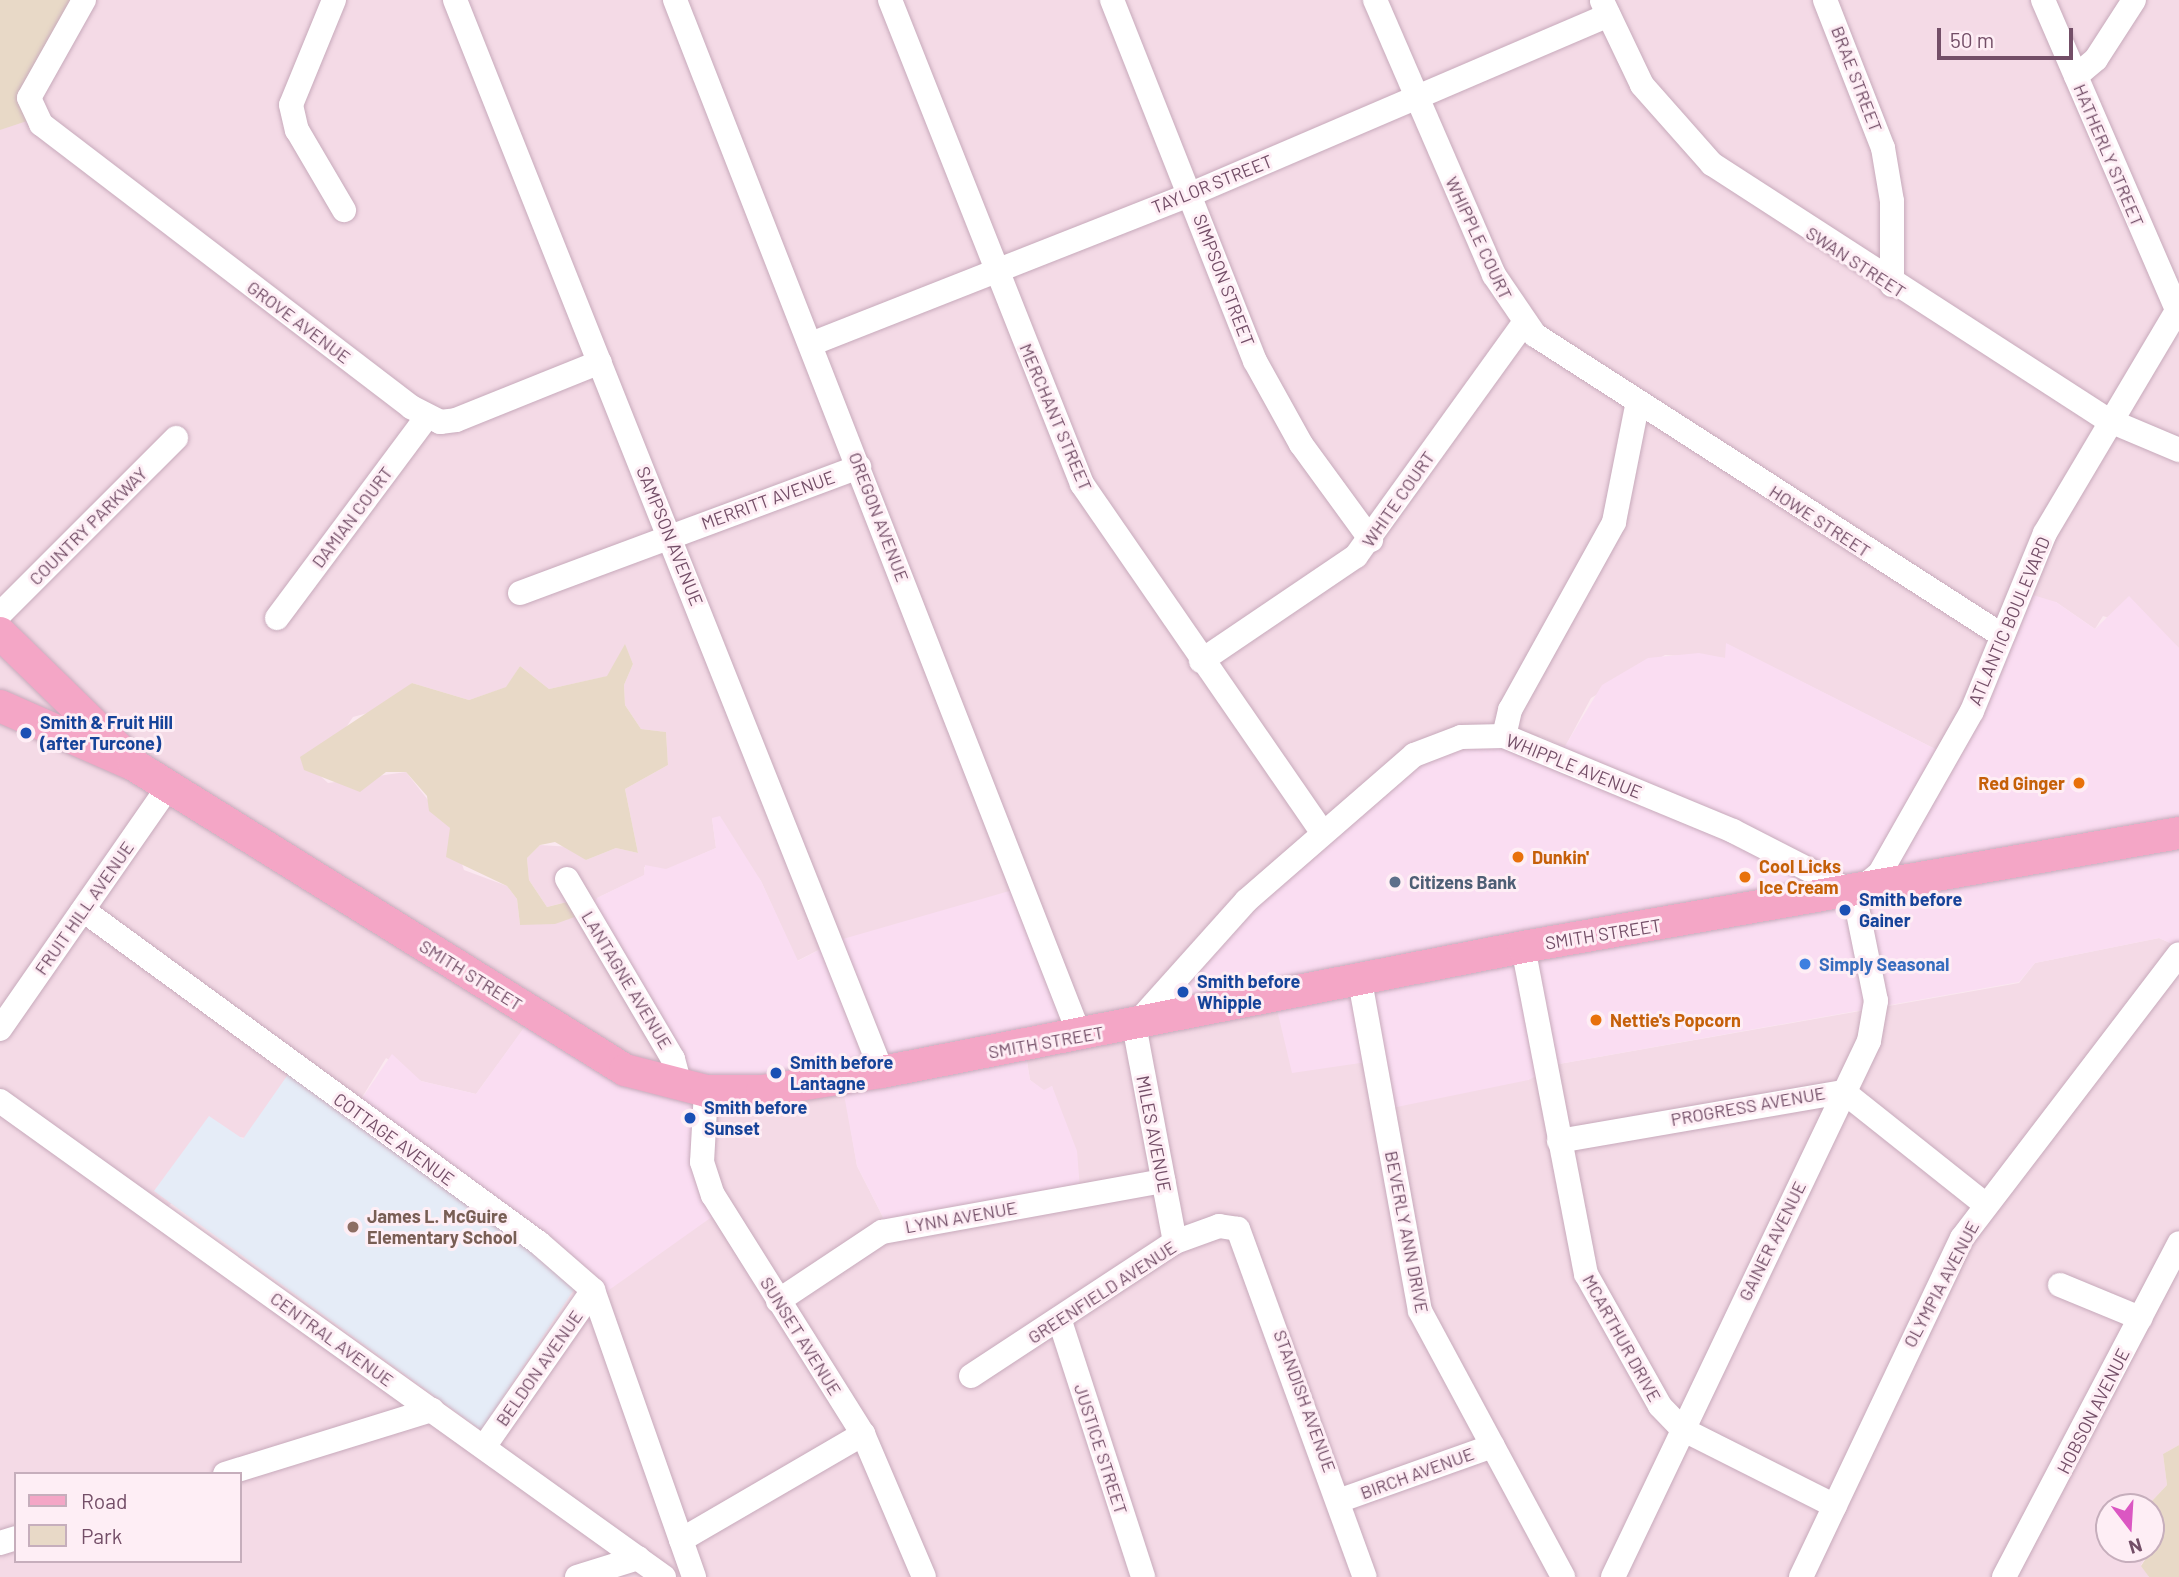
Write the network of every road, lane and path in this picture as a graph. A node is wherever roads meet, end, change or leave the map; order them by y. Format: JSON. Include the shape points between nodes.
{"nodes":[{"id":1,"x":84,"y":0,"type":"edge"},
{"id":2,"x":334,"y":0,"type":"edge"},
{"id":3,"x":455,"y":0,"type":"edge"},
{"id":4,"x":675,"y":0,"type":"edge"},
{"id":5,"x":890,"y":0,"type":"edge"},
{"id":6,"x":1111,"y":0,"type":"edge"},
{"id":7,"x":1375,"y":0,"type":"edge"},
{"id":8,"x":1825,"y":0,"type":"edge"},
{"id":9,"x":2043,"y":0,"type":"edge"},
{"id":10,"x":2134,"y":0,"type":"edge"},
{"id":11,"x":1605,"y":7,"type":"edge"},
{"id":12,"x":2076,"y":76,"type":"junction"},
{"id":13,"x":1417,"y":100,"type":"junction"},
{"id":14,"x":1191,"y":194,"type":"junction"},
{"id":15,"x":344,"y":210,"type":"dead end"},
{"id":16,"x":996,"y":270,"type":"junction"},
{"id":17,"x":1892,"y":285,"type":"junction"},
{"id":18,"x":2178,"y":308,"type":"edge"},
{"id":19,"x":1524,"y":323,"type":"junction"},
{"id":20,"x":811,"y":344,"type":"junction"},
{"id":21,"x":600,"y":362,"type":"junction"},
{"id":22,"x":1637,"y":406,"type":"junction"},
{"id":23,"x":427,"y":416,"type":"junction"},
{"id":24,"x":2108,"y":420,"type":"junction"},
{"id":25,"x":176,"y":439,"type":"dead end"},
{"id":26,"x":2179,"y":450,"type":"edge"},
{"id":27,"x":859,"y":467,"type":"junction"},
{"id":28,"x":670,"y":536,"type":"junction"},
{"id":29,"x":1371,"y":540,"type":"junction"},
{"id":30,"x":520,"y":593,"type":"dead end"},
{"id":31,"x":0,"y":614,"type":"edge"},
{"id":32,"x":277,"y":618,"type":"dead end"},
{"id":33,"x":0,"y":633,"type":"edge"},
{"id":34,"x":2003,"y":636,"type":"junction"},
{"id":35,"x":1201,"y":661,"type":"junction"},
{"id":36,"x":0,"y":706,"type":"edge"},
{"id":37,"x":1504,"y":736,"type":"junction"},
{"id":38,"x":134,"y":765,"type":"junction"},
{"id":39,"x":169,"y":786,"type":"junction"},
{"id":40,"x":1321,"y":830,"type":"junction"},
{"id":41,"x":2179,"y":833,"type":"edge"},
{"id":42,"x":567,"y":878,"type":"dead end"},
{"id":43,"x":1854,"y":894,"type":"junction"},
{"id":44,"x":83,"y":910,"type":"junction"},
{"id":45,"x":1523,"y":947,"type":"junction"},
{"id":46,"x":2179,"y":954,"type":"edge"},
{"id":47,"x":1360,"y":981,"type":"junction"},
{"id":48,"x":1134,"y":1026,"type":"junction"},
{"id":49,"x":0,"y":1029,"type":"edge"},
{"id":50,"x":1080,"y":1036,"type":"junction"},
{"id":51,"x":882,"y":1072,"type":"junction"},
{"id":52,"x":693,"y":1088,"type":"junction"},
{"id":53,"x":1844,"y":1092,"type":"junction"},
{"id":54,"x":0,"y":1101,"type":"edge"},
{"id":55,"x":1559,"y":1141,"type":"junction"},
{"id":56,"x":1163,"y":1181,"type":"junction"},
{"id":57,"x":1985,"y":1203,"type":"junction"},
{"id":58,"x":1238,"y":1229,"type":"joint"},
{"id":59,"x":1175,"y":1242,"type":"junction"},
{"id":60,"x":2179,"y":1243,"type":"edge"},
{"id":61,"x":2060,"y":1285,"type":"dead end"},
{"id":62,"x":593,"y":1290,"type":"junction"},
{"id":63,"x":778,"y":1301,"type":"junction"},
{"id":64,"x":2140,"y":1318,"type":"junction"},
{"id":65,"x":1060,"y":1321,"type":"junction"},
{"id":66,"x":971,"y":1376,"type":"dead end"},
{"id":67,"x":432,"y":1410,"type":"junction"},
{"id":68,"x":1682,"y":1429,"type":"junction"},
{"id":69,"x":863,"y":1434,"type":"junction"},
{"id":70,"x":1493,"y":1446,"type":"junction"},
{"id":71,"x":484,"y":1447,"type":"junction"},
{"id":72,"x":231,"y":1472,"type":"edge"},
{"id":73,"x":1341,"y":1500,"type":"junction"},
{"id":74,"x":1835,"y":1506,"type":"junction"},
{"id":75,"x":681,"y":1540,"type":"junction"},
{"id":76,"x":638,"y":1558,"type":"junction"},
{"id":77,"x":577,"y":1577,"type":"edge"},
{"id":78,"x":664,"y":1577,"type":"edge"},
{"id":79,"x":694,"y":1577,"type":"edge"},
{"id":80,"x":925,"y":1577,"type":"edge"},
{"id":81,"x":1143,"y":1577,"type":"edge"},
{"id":82,"x":1365,"y":1577,"type":"edge"},
{"id":83,"x":1563,"y":1577,"type":"edge"},
{"id":84,"x":1613,"y":1577,"type":"edge"},
{"id":85,"x":1801,"y":1577,"type":"edge"},
{"id":86,"x":2004,"y":1577,"type":"edge"}],
"edges":[{"from":1,"to":23,"type":"street","name":"GROVE AVENUE","via":[[35,84],[30,108],[52,138]]},
{"from":2,"to":15,"type":"street","via":[[300,75],[292,115]]},
{"from":3,"to":21,"type":"street","name":"SAMPSON AVENUE"},
{"from":4,"to":20,"type":"street","name":"OREGON AVENUE"},
{"from":5,"to":16,"type":"street","name":"MERCHANT STREET"},
{"from":6,"to":14,"type":"street","name":"SIMPSON STREET"},
{"from":7,"to":13,"type":"street","name":"WHIPPLE COURT"},
{"from":8,"to":17,"type":"street","name":"BRAE STREET","via":[[1883,148],[1892,201]]},
{"from":9,"to":12,"type":"street","name":"HATHERLY STREET"},
{"from":10,"to":12,"type":"street","via":[[2096,59]]},
{"from":11,"to":13,"type":"street","name":"TAYLOR STREET"},
{"from":11,"to":17,"type":"street","name":"SWAN STREET","via":[[1649,96],[1712,164]]},
{"from":12,"to":18,"type":"street","name":"HATHERLY STREET"},
{"from":13,"to":14,"type":"street","name":"TAYLOR STREET"},
{"from":13,"to":19,"type":"street","name":"WHIPPLE COURT","via":[[1494,275]]},
{"from":14,"to":16,"type":"street","name":"TAYLOR STREET"},
{"from":14,"to":29,"type":"street","name":"SIMPSON STREET","via":[[1281,411]]},
{"from":16,"to":20,"type":"street","name":"TAYLOR STREET"},
{"from":16,"to":35,"type":"street","name":"MERCHANT STREET","via":[[1083,484]]},
{"from":17,"to":24,"type":"street","name":"SWAN STREET"},
{"from":18,"to":24,"type":"street","name":"ATLANTIC BOULEVARD"},
{"from":19,"to":22,"type":"street","name":"WHIPPLE COURT"},
{"from":19,"to":29,"type":"street","name":"WHITE COURT"},
{"from":20,"to":27,"type":"street","name":"OREGON AVENUE"},
{"from":21,"to":23,"type":"street","via":[[456,420]]},
{"from":21,"to":28,"type":"street","name":"SAMPSON AVENUE"},
{"from":22,"to":34,"type":"street","name":"HOWE STREET"},
{"from":22,"to":37,"type":"street","via":[[1614,522],[1510,710]]},
{"from":23,"to":32,"type":"street","name":"DAMIAN COURT"},
{"from":24,"to":26,"type":"street","name":"SWAN STREET"},
{"from":24,"to":34,"type":"street","name":"ATLANTIC BOULEVARD","via":[[2045,533]]},
{"from":25,"to":31,"type":"street","name":"COUNTRY PARKWAY"},
{"from":27,"to":28,"type":"street","name":"MERRITT AVENUE"},
{"from":27,"to":50,"type":"street","name":"OREGON AVENUE"},
{"from":28,"to":30,"type":"street","name":"MERRITT AVENUE"},
{"from":28,"to":51,"type":"street","name":"SAMPSON AVENUE"},
{"from":29,"to":35,"type":"street","name":"WHITE COURT","via":[[1339,570]]},
{"from":33,"to":38,"type":"main road"},
{"from":34,"to":43,"type":"street","name":"ATLANTIC BOULEVARD","via":[[1972,711],[1880,873]]},
{"from":35,"to":40,"type":"street","name":"MERCHANT STREET"},
{"from":36,"to":38,"type":"main road","name":"SMITH STREET"},
{"from":37,"to":40,"type":"street","name":"WHIPPLE AVENUE","via":[[1461,737],[1414,755]]},
{"from":37,"to":43,"type":"street","name":"WHIPPLE AVENUE","via":[[1732,831]]},
{"from":38,"to":39,"type":"main road","name":"SMITH STREET"},
{"from":39,"to":44,"type":"street","name":"FRUIT HILL AVENUE"},
{"from":39,"to":52,"type":"main road","name":"SMITH STREET","via":[[607,1060]]},
{"from":40,"to":48,"type":"street","name":"WHIPPLE AVENUE"},
{"from":41,"to":43,"type":"main road","name":"SMITH STREET"},
{"from":42,"to":52,"type":"street","name":"LANTAGNE AVENUE"},
{"from":43,"to":45,"type":"main road","name":"SMITH STREET"},
{"from":43,"to":53,"type":"street","name":"GAINER AVENUE","via":[[1876,1001],[1869,1041]]},
{"from":44,"to":49,"type":"street","name":"FRUIT HILL AVENUE"},
{"from":44,"to":62,"type":"street","name":"COTTAGE AVENUE","via":[[539,1243]]},
{"from":45,"to":47,"type":"main road","name":"SMITH STREET"},
{"from":45,"to":55,"type":"street","name":"MCARTHUR DRIVE"},
{"from":46,"to":57,"type":"street","name":"OLYMPIA AVENUE"},
{"from":47,"to":48,"type":"main road","name":"SMITH STREET"},
{"from":47,"to":70,"type":"street","name":"BEVERLY ANN DRIVE","via":[[1420,1311]]},
{"from":48,"to":50,"type":"main road","name":"SMITH STREET"},
{"from":48,"to":56,"type":"street","name":"MILES AVENUE"},
{"from":50,"to":51,"type":"main road","name":"SMITH STREET"},
{"from":51,"to":52,"type":"main road","name":"SMITH STREET","via":[[762,1091]]},
{"from":52,"to":63,"type":"street","name":"SUNSET AVENUE","via":[[706,1177]]},
{"from":53,"to":55,"type":"street","name":"PROGRESS AVENUE"},
{"from":53,"to":57,"type":"street","name":"PROGRESS AVENUE"},
{"from":53,"to":68,"type":"street","name":"GAINER AVENUE"},
{"from":54,"to":67,"type":"street","name":"CENTRAL AVENUE"},
{"from":55,"to":68,"type":"street","name":"MCARTHUR DRIVE","via":[[1580,1262],[1660,1406]]},
{"from":56,"to":59,"type":"street","name":"MILES AVENUE"},
{"from":56,"to":63,"type":"street","name":"LYNN AVENUE","via":[[882,1232]]},
{"from":57,"to":74,"type":"street","name":"OLYMPIA AVENUE","via":[[1930,1299]]},
{"from":58,"to":59,"type":"street","name":"GREENFIELD AVENUE","via":[[1219,1226]]},
{"from":58,"to":73,"type":"street","name":"STANDISH AVENUE"},
{"from":59,"to":65,"type":"street","name":"GREENFIELD AVENUE"},
{"from":60,"to":64,"type":"street","name":"HOBSON AVENUE"},
{"from":61,"to":64,"type":"street"},
{"from":62,"to":71,"type":"street","name":"BELDON AVENUE"},
{"from":62,"to":75,"type":"street","name":"COTTAGE AVENUE"},
{"from":63,"to":69,"type":"street","name":"SUNSET AVENUE"},
{"from":64,"to":86,"type":"street","name":"HOBSON AVENUE"},
{"from":65,"to":66,"type":"street","name":"GREENFIELD AVENUE"},
{"from":65,"to":81,"type":"street","name":"JUSTICE STREET"},
{"from":67,"to":71,"type":"street","name":"CENTRAL AVENUE"},
{"from":67,"to":72,"type":"street"},
{"from":68,"to":74,"type":"street","name":"MCARTHUR DRIVE"},
{"from":68,"to":84,"type":"street","name":"GAINER AVENUE"},
{"from":69,"to":75,"type":"street"},
{"from":69,"to":80,"type":"street","name":"SUNSET AVENUE"},
{"from":70,"to":73,"type":"street","name":"BIRCH AVENUE"},
{"from":70,"to":83,"type":"street","name":"BEVERLY ANN DRIVE"},
{"from":71,"to":76,"type":"street","name":"CENTRAL AVENUE"},
{"from":73,"to":82,"type":"street","name":"STANDISH AVENUE"},
{"from":74,"to":85,"type":"street","name":"OLYMPIA AVENUE"},
{"from":75,"to":79,"type":"street","name":"COTTAGE AVENUE"},
{"from":76,"to":77,"type":"street"},
{"from":76,"to":78,"type":"street","name":"CENTRAL AVENUE"}]}
